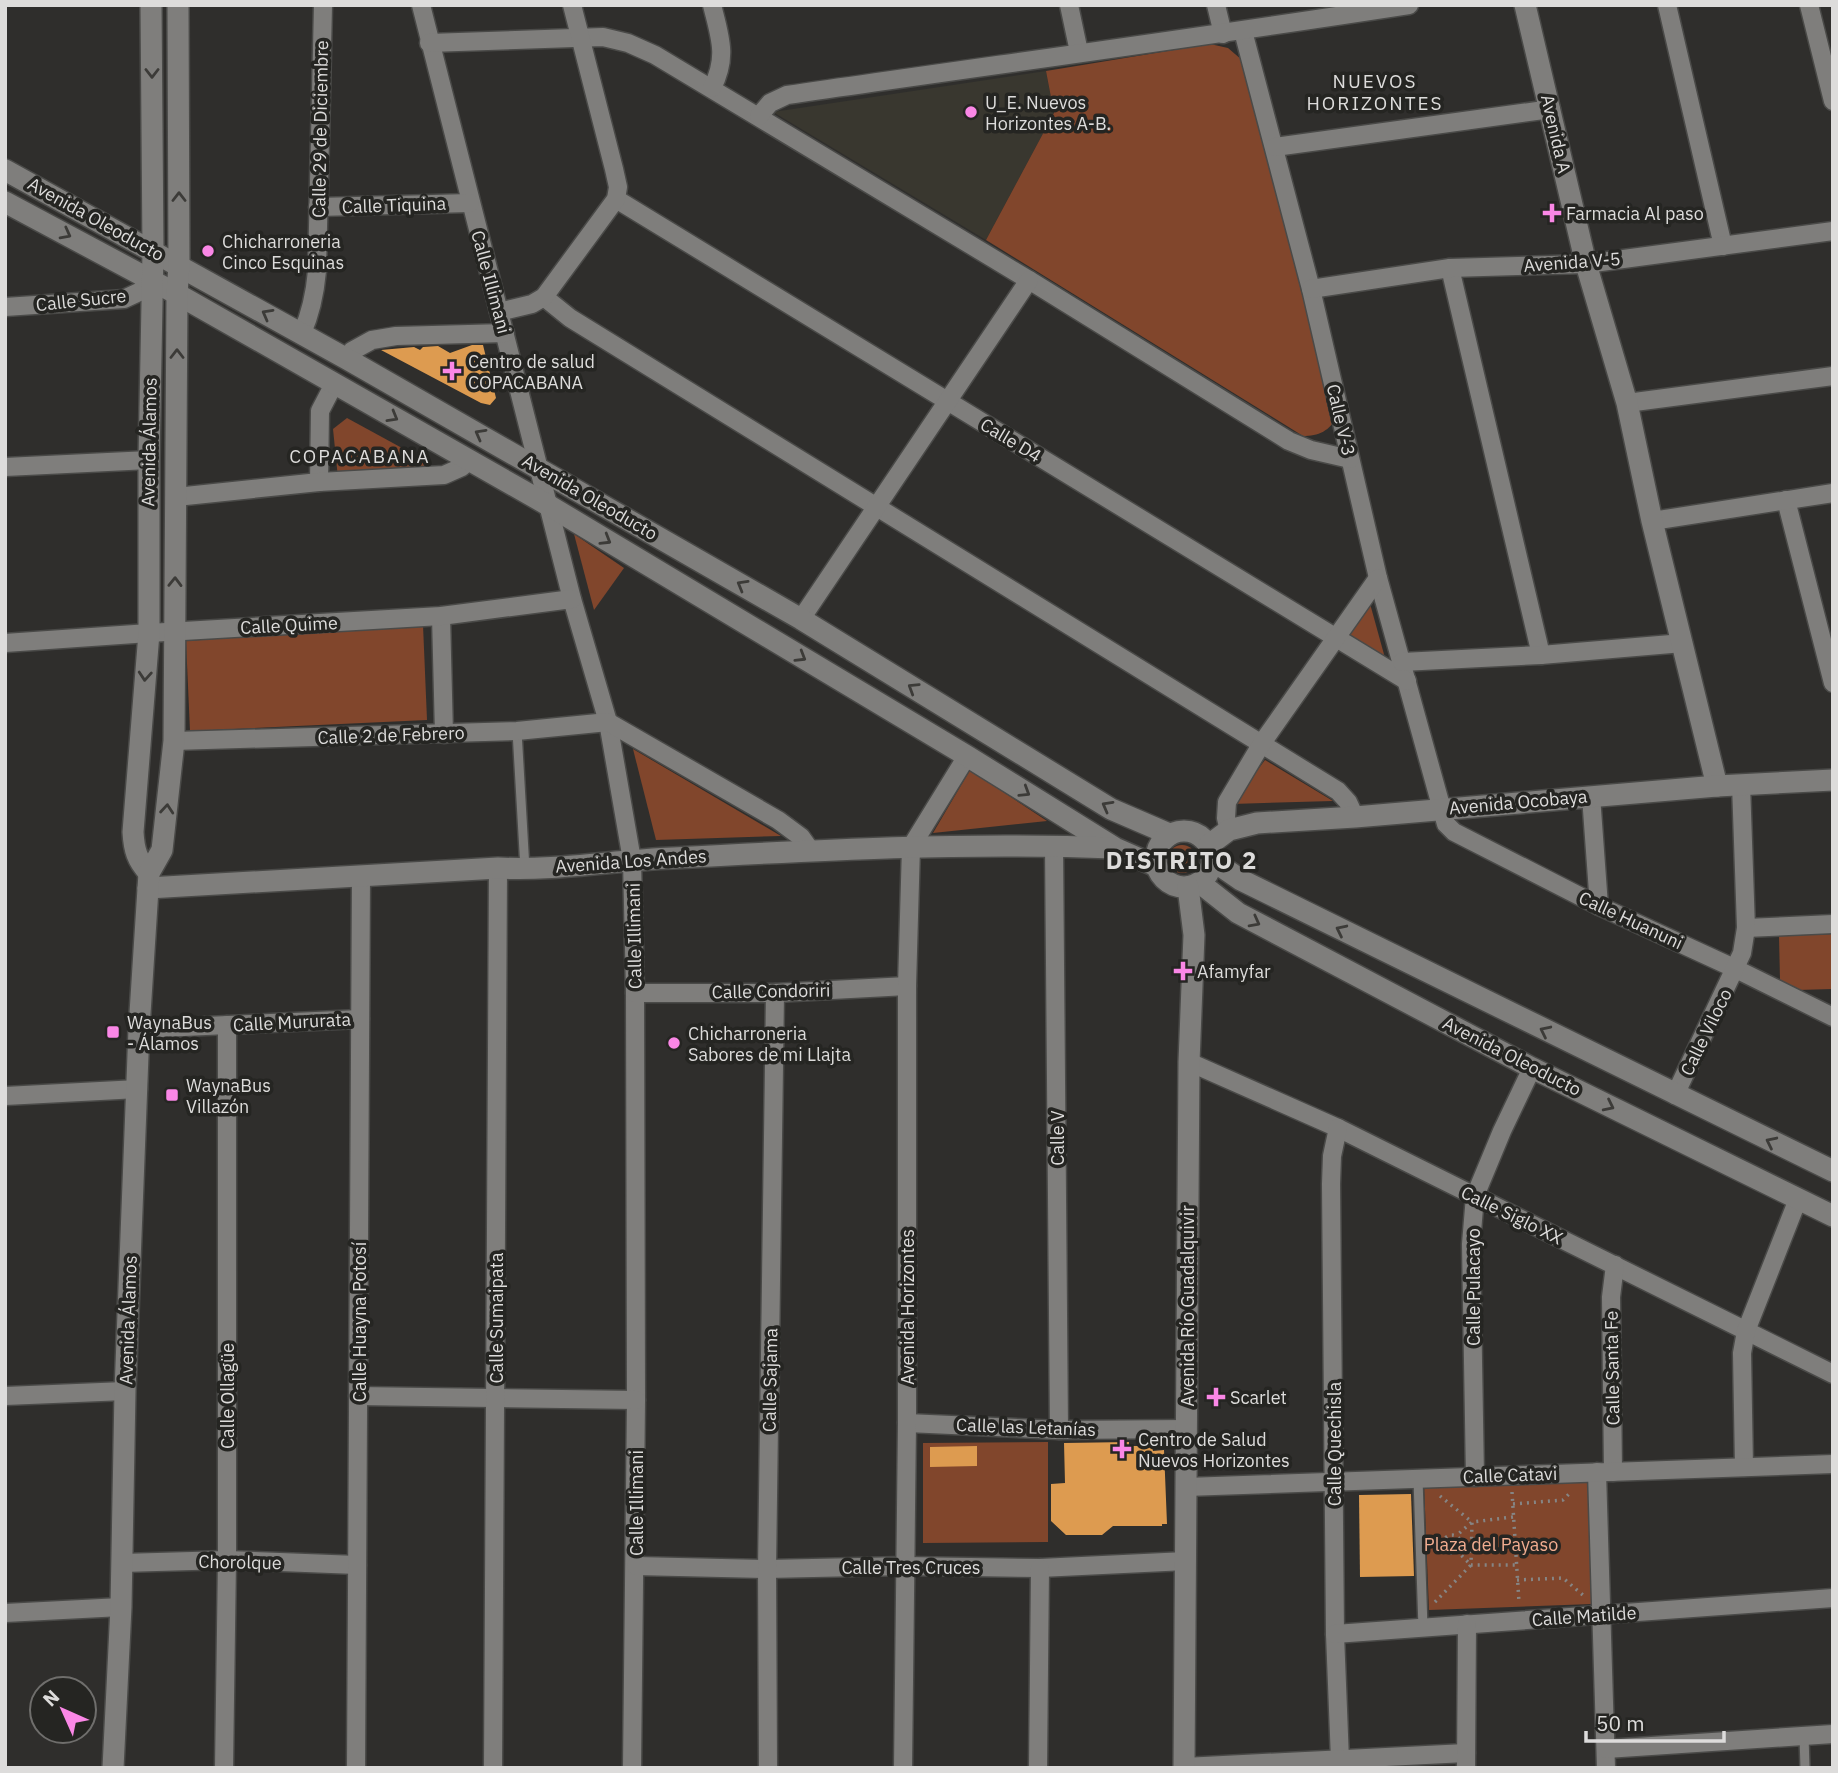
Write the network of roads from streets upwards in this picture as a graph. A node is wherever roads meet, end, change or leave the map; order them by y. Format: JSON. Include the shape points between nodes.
{"nodes":[{"id":1,"x":151,"y":5,"type":"edge"},
{"id":2,"x":178,"y":5,"type":"edge"},
{"id":3,"x":323,"y":5,"type":"edge"},
{"id":4,"x":421,"y":5,"type":"edge"},
{"id":5,"x":572,"y":5,"type":"edge"},
{"id":6,"x":712,"y":5,"type":"edge"},
{"id":7,"x":1069,"y":5,"type":"edge"},
{"id":8,"x":1216,"y":5,"type":"edge"},
{"id":9,"x":1409,"y":5,"type":"edge"},
{"id":10,"x":1525,"y":5,"type":"edge"},
{"id":11,"x":1667,"y":5,"type":"edge"},
{"id":12,"x":1809,"y":5,"type":"edge"},
{"id":13,"x":1243,"y":31,"type":"junction"},
{"id":14,"x":1223,"y":34,"type":"junction"},
{"id":15,"x":580,"y":37,"type":"junction"},
{"id":16,"x":429,"y":43,"type":"junction"},
{"id":17,"x":1079,"y":52,"type":"junction"},
{"id":18,"x":712,"y":88,"type":"junction"},
{"id":19,"x":1833,"y":101,"type":"edge"},
{"id":20,"x":1551,"y":109,"type":"junction"},
{"id":21,"x":759,"y":116,"type":"junction"},
{"id":22,"x":1275,"y":147,"type":"junction"},
{"id":23,"x":5,"y":170,"type":"edge"},
{"id":24,"x":616,"y":199,"type":"junction"},
{"id":25,"x":5,"y":202,"type":"edge"},
{"id":26,"x":470,"y":203,"type":"junction"},
{"id":27,"x":318,"y":207,"type":"junction"},
{"id":28,"x":1833,"y":231,"type":"edge"},
{"id":29,"x":1723,"y":246,"type":"junction"},
{"id":30,"x":153,"y":251,"type":"junction"},
{"id":31,"x":1586,"y":264,"type":"junction"},
{"id":32,"x":179,"y":265,"type":"junction"},
{"id":33,"x":1450,"y":268,"type":"junction"},
{"id":34,"x":152,"y":280,"type":"junction"},
{"id":35,"x":1029,"y":280,"type":"junction"},
{"id":36,"x":1311,"y":289,"type":"junction"},
{"id":37,"x":177,"y":294,"type":"junction"},
{"id":38,"x":544,"y":297,"type":"junction"},
{"id":39,"x":5,"y":307,"type":"edge"},
{"id":40,"x":499,"y":312,"type":"junction"},
{"id":41,"x":505,"y":332,"type":"junction"},
{"id":42,"x":302,"y":334,"type":"junction"},
{"id":43,"x":347,"y":359,"type":"junction"},
{"id":44,"x":1833,"y":376,"type":"edge"},
{"id":45,"x":334,"y":384,"type":"junction"},
{"id":46,"x":948,"y":401,"type":"junction"},
{"id":47,"x":1627,"y":403,"type":"junction"},
{"id":48,"x":1350,"y":459,"type":"junction"},
{"id":49,"x":149,"y":460,"type":"junction"},
{"id":50,"x":468,"y":460,"type":"junction"},
{"id":51,"x":5,"y":467,"type":"edge"},
{"id":52,"x":539,"y":468,"type":"junction"},
{"id":53,"x":319,"y":482,"type":"junction"},
{"id":54,"x":1833,"y":493,"type":"edge"},
{"id":55,"x":176,"y":497,"type":"junction"},
{"id":56,"x":1786,"y":500,"type":"junction"},
{"id":57,"x":548,"y":505,"type":"junction"},
{"id":58,"x":877,"y":507,"type":"junction"},
{"id":59,"x":1652,"y":521,"type":"junction"},
{"id":60,"x":1378,"y":578,"type":"junction"},
{"id":61,"x":572,"y":599,"type":"junction"},
{"id":62,"x":441,"y":616,"type":"junction"},
{"id":63,"x":801,"y":619,"type":"junction"},
{"id":64,"x":175,"y":631,"type":"junction"},
{"id":65,"x":149,"y":633,"type":"junction"},
{"id":66,"x":1336,"y":639,"type":"junction"},
{"id":67,"x":5,"y":643,"type":"edge"},
{"id":68,"x":1683,"y":643,"type":"junction"},
{"id":69,"x":1541,"y":655,"type":"junction"},
{"id":70,"x":1402,"y":662,"type":"junction"},
{"id":71,"x":1407,"y":681,"type":"junction"},
{"id":72,"x":1833,"y":683,"type":"edge"},
{"id":73,"x":608,"y":722,"type":"junction"},
{"id":74,"x":444,"y":734,"type":"junction"},
{"id":75,"x":174,"y":741,"type":"junction"},
{"id":76,"x":1262,"y":743,"type":"junction"},
{"id":77,"x":967,"y":756,"type":"junction"},
{"id":78,"x":1833,"y":780,"type":"edge"},
{"id":79,"x":1741,"y":784,"type":"junction"},
{"id":80,"x":1717,"y":786,"type":"junction"},
{"id":81,"x":1591,"y":796,"type":"junction"},
{"id":82,"x":1442,"y":808,"type":"junction"},
{"id":83,"x":1355,"y":817,"type":"junction"},
{"id":84,"x":1229,"y":830,"type":"junction"},
{"id":85,"x":1169,"y":834,"type":"junction"},
{"id":86,"x":1054,"y":846,"type":"junction"},
{"id":87,"x":911,"y":847,"type":"junction"},
{"id":88,"x":1115,"y":848,"type":"junction"},
{"id":89,"x":811,"y":851,"type":"junction"},
{"id":90,"x":1211,"y":853,"type":"junction"},
{"id":91,"x":632,"y":860,"type":"junction"},
{"id":92,"x":1156,"y":866,"type":"junction"},
{"id":93,"x":498,"y":868,"type":"junction"},
{"id":94,"x":361,"y":876,"type":"junction"},
{"id":95,"x":148,"y":881,"type":"junction"},
{"id":96,"x":1194,"y":885,"type":"junction"},
{"id":97,"x":1600,"y":906,"type":"junction"},
{"id":98,"x":1833,"y":924,"type":"edge"},
{"id":99,"x":1746,"y":928,"type":"junction"},
{"id":100,"x":1736,"y":969,"type":"junction"},
{"id":101,"x":907,"y":986,"type":"junction"},
{"id":102,"x":635,"y":993,"type":"junction"},
{"id":103,"x":775,"y":993,"type":"junction"},
{"id":104,"x":1833,"y":1017,"type":"edge"},
{"id":105,"x":360,"y":1019,"type":"junction"},
{"id":106,"x":227,"y":1025,"type":"junction"},
{"id":107,"x":139,"y":1029,"type":"junction"},
{"id":108,"x":1189,"y":1062,"type":"junction"},
{"id":109,"x":1532,"y":1068,"type":"junction"},
{"id":110,"x":138,"y":1089,"type":"junction"},
{"id":111,"x":1675,"y":1095,"type":"junction"},
{"id":112,"x":5,"y":1097,"type":"edge"},
{"id":113,"x":1338,"y":1128,"type":"junction"},
{"id":114,"x":1833,"y":1171,"type":"edge"},
{"id":115,"x":1475,"y":1196,"type":"junction"},
{"id":116,"x":1798,"y":1199,"type":"junction"},
{"id":117,"x":1833,"y":1216,"type":"edge"},
{"id":118,"x":1615,"y":1265,"type":"junction"},
{"id":119,"x":1746,"y":1331,"type":"junction"},
{"id":120,"x":1833,"y":1374,"type":"edge"},
{"id":121,"x":125,"y":1391,"type":"junction"},
{"id":122,"x":5,"y":1396,"type":"edge"},
{"id":123,"x":358,"y":1396,"type":"junction"},
{"id":124,"x":495,"y":1399,"type":"junction"},
{"id":125,"x":636,"y":1400,"type":"junction"},
{"id":126,"x":907,"y":1423,"type":"junction"},
{"id":127,"x":1186,"y":1429,"type":"junction"},
{"id":128,"x":1059,"y":1430,"type":"junction"},
{"id":129,"x":1833,"y":1464,"type":"edge"},
{"id":130,"x":1744,"y":1467,"type":"junction"},
{"id":131,"x":1605,"y":1472,"type":"junction"},
{"id":132,"x":1475,"y":1476,"type":"junction"},
{"id":133,"x":1334,"y":1481,"type":"junction"},
{"id":134,"x":1186,"y":1487,"type":"junction"},
{"id":135,"x":227,"y":1560,"type":"junction"},
{"id":136,"x":1186,"y":1561,"type":"junction"},
{"id":137,"x":122,"y":1563,"type":"junction"},
{"id":138,"x":358,"y":1565,"type":"junction"},
{"id":139,"x":636,"y":1566,"type":"junction"},
{"id":140,"x":905,"y":1566,"type":"junction"},
{"id":141,"x":1040,"y":1567,"type":"junction"},
{"id":142,"x":767,"y":1569,"type":"junction"},
{"id":143,"x":1833,"y":1598,"type":"edge"},
{"id":144,"x":121,"y":1607,"type":"junction"},
{"id":145,"x":5,"y":1613,"type":"edge"},
{"id":146,"x":1601,"y":1615,"type":"junction"},
{"id":147,"x":1467,"y":1625,"type":"junction"},
{"id":148,"x":1335,"y":1634,"type":"junction"},
{"id":149,"x":1833,"y":1734,"type":"edge"},
{"id":150,"x":1606,"y":1749,"type":"junction"},
{"id":151,"x":1340,"y":1760,"type":"junction"},
{"id":152,"x":1466,"y":1760,"type":"edge"},
{"id":153,"x":1184,"y":1767,"type":"edge"},
{"id":154,"x":113,"y":1768,"type":"edge"},
{"id":155,"x":224,"y":1768,"type":"edge"},
{"id":156,"x":356,"y":1768,"type":"edge"},
{"id":157,"x":494,"y":1768,"type":"edge"},
{"id":158,"x":632,"y":1768,"type":"edge"},
{"id":159,"x":768,"y":1768,"type":"edge"},
{"id":160,"x":903,"y":1768,"type":"edge"},
{"id":161,"x":1038,"y":1768,"type":"edge"},
{"id":162,"x":1606,"y":1768,"type":"edge"}],
"edges":[{"from":1,"to":30,"type":"street","name":"Avenida Álamos","one_way":true},
{"from":32,"to":2,"type":"street","name":"Avenida Álamos","one_way":true},
{"from":3,"to":27,"type":"street","name":"Calle 29 de Diciembre"},
{"from":4,"to":16,"type":"street","name":"Calle Illimani"},
{"from":5,"to":15,"type":"street"},
{"from":6,"to":18,"type":"street","via":[[722,60]]},
{"from":7,"to":17,"type":"street"},
{"from":8,"to":14,"type":"street"},
{"from":9,"to":13,"type":"street"},
{"from":10,"to":20,"type":"street","name":"Avenida A"},
{"from":11,"to":29,"type":"street"},
{"from":12,"to":19,"type":"street"},
{"from":13,"to":14,"type":"street"},
{"from":13,"to":22,"type":"street","name":"Calle V-3"},
{"from":14,"to":17,"type":"street"},
{"from":15,"to":16,"type":"street"},
{"from":15,"to":18,"type":"street","via":[[628,43]]},
{"from":15,"to":24,"type":"street","via":[[614,169]]},
{"from":16,"to":26,"type":"street","name":"Calle Illimani"},
{"from":17,"to":21,"type":"street","via":[[788,95],[770,103]]},
{"from":18,"to":21,"type":"street"},
{"from":20,"to":22,"type":"street"},
{"from":20,"to":31,"type":"street","name":"Avenida A"},
{"from":21,"to":35,"type":"street"},
{"from":22,"to":36,"type":"street","name":"Calle V-3"},
{"from":23,"to":30,"type":"street","name":"Avenida Oleoducto"},
{"from":24,"to":38,"type":"street"},
{"from":24,"to":46,"type":"street","name":"Calle D4"},
{"from":25,"to":34,"type":"street","name":"Avenida Oleoducto","one_way":true},
{"from":26,"to":27,"type":"street","name":"Calle Tiquina"},
{"from":26,"to":40,"type":"street","name":"Calle Illimani"},
{"from":27,"to":42,"type":"street","name":"Calle 29 de Diciembre","via":[[314,296]]},
{"from":28,"to":29,"type":"street","name":"Avenida V-5"},
{"from":29,"to":31,"type":"street","name":"Avenida V-5"},
{"from":30,"to":32,"type":"street","name":"Avenida Oleoducto"},
{"from":30,"to":34,"type":"street","name":"Avenida Álamos"},
{"from":31,"to":33,"type":"street","name":"Avenida V-5"},
{"from":31,"to":47,"type":"street","name":"Avenida A"},
{"from":32,"to":37,"type":"street","name":"Avenida Álamos"},
{"from":42,"to":32,"type":"street","name":"Avenida Oleoducto","one_way":true},
{"from":33,"to":36,"type":"street","name":"Avenida V-5"},
{"from":33,"to":69,"type":"street"},
{"from":34,"to":37,"type":"street","name":"Avenida Oleoducto"},
{"from":34,"to":39,"type":"street","name":"Calle Sucre","via":[[124,299]]},
{"from":34,"to":49,"type":"street","name":"Avenida Álamos"},
{"from":35,"to":46,"type":"street"},
{"from":35,"to":48,"type":"street","via":[[1289,441]]},
{"from":36,"to":48,"type":"street","name":"Calle V-3"},
{"from":37,"to":45,"type":"street","name":"Avenida Oleoducto"},
{"from":55,"to":37,"type":"street","name":"Avenida Álamos","one_way":true},
{"from":38,"to":40,"type":"street"},
{"from":38,"to":58,"type":"street","via":[[570,318]]},
{"from":40,"to":41,"type":"street","name":"Calle Illimani"},
{"from":41,"to":43,"type":"street","via":[[384,338],[359,345]]},
{"from":41,"to":52,"type":"street","name":"Calle Illimani"},
{"from":42,"to":43,"type":"street","name":"Avenida Oleoducto"},
{"from":52,"to":43,"type":"street","name":"Avenida Oleoducto","one_way":true},
{"from":44,"to":47,"type":"street"},
{"from":45,"to":50,"type":"street","name":"Avenida Oleoducto","one_way":true},
{"from":45,"to":53,"type":"street","via":[[320,411]]},
{"from":46,"to":58,"type":"street"},
{"from":46,"to":66,"type":"street","name":"Calle D4"},
{"from":47,"to":59,"type":"street","name":"Avenida A"},
{"from":48,"to":60,"type":"street","name":"Calle V-3"},
{"from":49,"to":51,"type":"street"},
{"from":49,"to":65,"type":"street","name":"Avenida Álamos"},
{"from":50,"to":53,"type":"street","via":[[444,475]]},
{"from":50,"to":57,"type":"street","name":"Avenida Oleoducto"},
{"from":52,"to":57,"type":"street","name":"Calle Illimani"},
{"from":63,"to":52,"type":"street","name":"Avenida Oleoducto","one_way":true},
{"from":53,"to":55,"type":"street"},
{"from":54,"to":56,"type":"street"},
{"from":64,"to":55,"type":"street","name":"Avenida Álamos","one_way":true},
{"from":56,"to":59,"type":"street"},
{"from":56,"to":72,"type":"street"},
{"from":57,"to":61,"type":"street","name":"Calle Illimani"},
{"from":57,"to":77,"type":"street","name":"Avenida Oleoducto","one_way":true},
{"from":58,"to":63,"type":"street"},
{"from":58,"to":76,"type":"street"},
{"from":59,"to":68,"type":"street","name":"Avenida A"},
{"from":60,"to":66,"type":"street"},
{"from":60,"to":70,"type":"street","name":"Calle V-3"},
{"from":61,"to":62,"type":"street","name":"Calle Quime"},
{"from":61,"to":73,"type":"street","name":"Calle Illimani"},
{"from":62,"to":64,"type":"street","name":"Calle Quime"},
{"from":62,"to":74,"type":"street"},
{"from":85,"to":63,"type":"street","name":"Avenida Oleoducto","one_way":true,"via":[[1111,809]]},
{"from":64,"to":65,"type":"street","name":"Calle Quime"},
{"from":64,"to":75,"type":"street","name":"Avenida Álamos"},
{"from":65,"to":67,"type":"street","name":"Calle Quime"},
{"from":65,"to":95,"type":"street","name":"Avenida Álamos","one_way":true,"via":[[133,832],[134,850]]},
{"from":66,"to":71,"type":"street","name":"Calle D4"},
{"from":66,"to":76,"type":"street"},
{"from":68,"to":69,"type":"street"},
{"from":68,"to":80,"type":"street","name":"Avenida A"},
{"from":69,"to":70,"type":"street"},
{"from":70,"to":71,"type":"street","name":"Calle V-3"},
{"from":71,"to":82,"type":"street","name":"Calle V-3"},
{"from":73,"to":74,"type":"street","name":"Calle 2 de Febrero"},
{"from":73,"to":89,"type":"street","via":[[778,820]]},
{"from":73,"to":91,"type":"street","name":"Calle Illimani"},
{"from":74,"to":75,"type":"street","name":"Calle 2 de Febrero"},
{"from":95,"to":75,"type":"street","name":"Avenida Álamos","one_way":true,"via":[[162,850]]},
{"from":76,"to":83,"type":"street","via":[[1338,791]]},
{"from":76,"to":84,"type":"street","via":[[1227,802]]},
{"from":77,"to":87,"type":"street"},
{"from":77,"to":88,"type":"street","name":"Avenida Oleoducto","one_way":true},
{"from":78,"to":79,"type":"street","name":"Avenida Ocobaya"},
{"from":79,"to":80,"type":"street","name":"Avenida Ocobaya"},
{"from":79,"to":99,"type":"street","name":"Calle Viloco"},
{"from":80,"to":81,"type":"street","name":"Avenida Ocobaya"},
{"from":81,"to":82,"type":"street","name":"Avenida Ocobaya"},
{"from":81,"to":97,"type":"street"},
{"from":82,"to":83,"type":"street","name":"Avenida Ocobaya"},
{"from":82,"to":97,"type":"street","name":"Calle Huanuni","via":[[1446,824],[1454,832]]},
{"from":83,"to":84,"type":"street","name":"Avenida Ocobaya","via":[[1257,823]]},
{"from":84,"to":90,"type":"street","name":"Avenida Ocobaya"},
{"from":85,"to":90,"type":"street","via":[[1195,833]]},
{"from":85,"to":92,"type":"street","via":[[1160,843]]},
{"from":86,"to":87,"type":"street","name":"Avenida Los Andes"},
{"from":86,"to":88,"type":"street","name":"Avenida Los Andes"},
{"from":86,"to":128,"type":"street","name":"Calle V"},
{"from":87,"to":89,"type":"street","name":"Avenida Los Andes"},
{"from":87,"to":101,"type":"street","name":"Avenida Horizontes"},
{"from":88,"to":92,"type":"street","name":"Avenida Oleoducto"},
{"from":89,"to":91,"type":"street","name":"Avenida Los Andes"},
{"from":90,"to":96,"type":"street","via":[[1211,869]]},
{"from":111,"to":90,"type":"street","name":"Avenida Oleoducto","one_way":true,"via":[[1241,880]]},
{"from":91,"to":93,"type":"street","name":"Avenida Los Andes"},
{"from":91,"to":102,"type":"street","name":"Calle Illimani"},
{"from":92,"to":96,"type":"street","via":[[1168,883]]},
{"from":93,"to":94,"type":"street","name":"Avenida Los Andes"},
{"from":93,"to":124,"type":"street","name":"Calle Sumaipata"},
{"from":94,"to":95,"type":"street","name":"Avenida Los Andes"},
{"from":94,"to":105,"type":"street","name":"Calle Huayna Potosí"},
{"from":95,"to":107,"type":"street","name":"Avenida Álamos"},
{"from":96,"to":108,"type":"street","name":"Avenida Río Guadalquivir"},
{"from":96,"to":109,"type":"street","name":"Avenida Oleoducto","one_way":true,"via":[[1238,913]]},
{"from":97,"to":100,"type":"street","name":"Calle Huanuni"},
{"from":98,"to":99,"type":"street"},
{"from":99,"to":100,"type":"street","name":"Calle Viloco"},
{"from":100,"to":104,"type":"street","name":"Calle Huanuni"},
{"from":100,"to":111,"type":"street","name":"Calle Viloco"},
{"from":101,"to":103,"type":"street","name":"Calle Condoriri"},
{"from":101,"to":126,"type":"street","name":"Avenida Horizontes"},
{"from":102,"to":103,"type":"street","name":"Calle Condoriri"},
{"from":102,"to":125,"type":"street","name":"Calle Illimani"},
{"from":103,"to":142,"type":"street","name":"Calle Sajama"},
{"from":105,"to":106,"type":"street","name":"Calle Mururata"},
{"from":105,"to":123,"type":"street","name":"Calle Huayna Potosí"},
{"from":106,"to":107,"type":"street","name":"Calle Mururata"},
{"from":106,"to":135,"type":"street","name":"Calle Ollagüe"},
{"from":107,"to":110,"type":"street","name":"Avenida Álamos"},
{"from":108,"to":113,"type":"street","name":"Calle Siglo XX"},
{"from":108,"to":127,"type":"street","name":"Avenida Río Guadalquivir"},
{"from":109,"to":115,"type":"street","name":"Calle Pulacayo"},
{"from":109,"to":116,"type":"street","name":"Avenida Oleoducto","one_way":true},
{"from":110,"to":112,"type":"street"},
{"from":110,"to":121,"type":"street","name":"Avenida Álamos"},
{"from":114,"to":111,"type":"street","name":"Avenida Oleoducto","one_way":true},
{"from":113,"to":115,"type":"street","name":"Calle Siglo XX"},
{"from":113,"to":133,"type":"street","name":"Calle Quechisla","via":[[1331,1184]]},
{"from":115,"to":118,"type":"street","name":"Calle Siglo XX"},
{"from":115,"to":132,"type":"street","name":"Calle Pulacayo","via":[[1471,1244]]},
{"from":116,"to":117,"type":"street","name":"Avenida Oleoducto"},
{"from":116,"to":119,"type":"street"},
{"from":118,"to":119,"type":"street","name":"Calle Siglo XX"},
{"from":118,"to":131,"type":"street","name":"Calle Santa Fe"},
{"from":119,"to":120,"type":"street","name":"Calle Siglo XX"},
{"from":119,"to":130,"type":"street","via":[[1742,1353]]},
{"from":121,"to":122,"type":"street"},
{"from":121,"to":137,"type":"street","name":"Avenida Álamos"},
{"from":123,"to":124,"type":"street"},
{"from":123,"to":138,"type":"street","name":"Calle Huayna Potosí"},
{"from":124,"to":125,"type":"street"},
{"from":124,"to":157,"type":"street","name":"Calle Sumaipata"},
{"from":125,"to":139,"type":"street","name":"Calle Illimani"},
{"from":126,"to":128,"type":"street","name":"Calle las Letanías"},
{"from":126,"to":140,"type":"street","name":"Avenida Horizontes"},
{"from":127,"to":128,"type":"street","name":"Calle las Letanías"},
{"from":127,"to":134,"type":"street","name":"Avenida Río Guadalquivir"},
{"from":129,"to":130,"type":"street","name":"Calle Catavi"},
{"from":130,"to":131,"type":"street","name":"Calle Catavi"},
{"from":131,"to":132,"type":"street","name":"Calle Catavi"},
{"from":131,"to":146,"type":"street","name":"Calle Santa Fe"},
{"from":132,"to":133,"type":"street","name":"Calle Catavi"},
{"from":133,"to":134,"type":"street","name":"Calle Catavi"},
{"from":133,"to":148,"type":"street","name":"Calle Quechisla"},
{"from":134,"to":136,"type":"street","name":"Avenida Río Guadalquivir"},
{"from":135,"to":137,"type":"street","name":"Chorolque"},
{"from":135,"to":138,"type":"street","name":"Chorolque"},
{"from":135,"to":155,"type":"street","name":"Calle Ollagüe"},
{"from":136,"to":141,"type":"street","name":"Calle Tres Cruces"},
{"from":136,"to":153,"type":"street","name":"Avenida Río Guadalquivir"},
{"from":137,"to":144,"type":"street","name":"Avenida Álamos"},
{"from":138,"to":156,"type":"street","name":"Calle Huayna Potosí"},
{"from":139,"to":142,"type":"street","name":"Calle Tres Cruces"},
{"from":139,"to":158,"type":"street","name":"Calle Illimani"},
{"from":140,"to":141,"type":"street","name":"Calle Tres Cruces"},
{"from":140,"to":142,"type":"street","name":"Calle Tres Cruces"},
{"from":140,"to":160,"type":"street","name":"Avenida Horizontes"},
{"from":141,"to":161,"type":"street"},
{"from":142,"to":159,"type":"street","name":"Calle Sajama"},
{"from":143,"to":146,"type":"street","name":"Calle Matilde"},
{"from":144,"to":145,"type":"street"},
{"from":144,"to":154,"type":"street","name":"Avenida Álamos"},
{"from":146,"to":147,"type":"street","name":"Calle Matilde"},
{"from":146,"to":150,"type":"street","name":"Calle Santa Fe"},
{"from":147,"to":148,"type":"street","name":"Calle Matilde"},
{"from":147,"to":152,"type":"street"},
{"from":148,"to":151,"type":"street","name":"Calle Quechisla"},
{"from":149,"to":150,"type":"street"},
{"from":150,"to":162,"type":"street","name":"Calle Santa Fe"},
{"from":151,"to":152,"type":"street"},
{"from":151,"to":153,"type":"street"}]}
